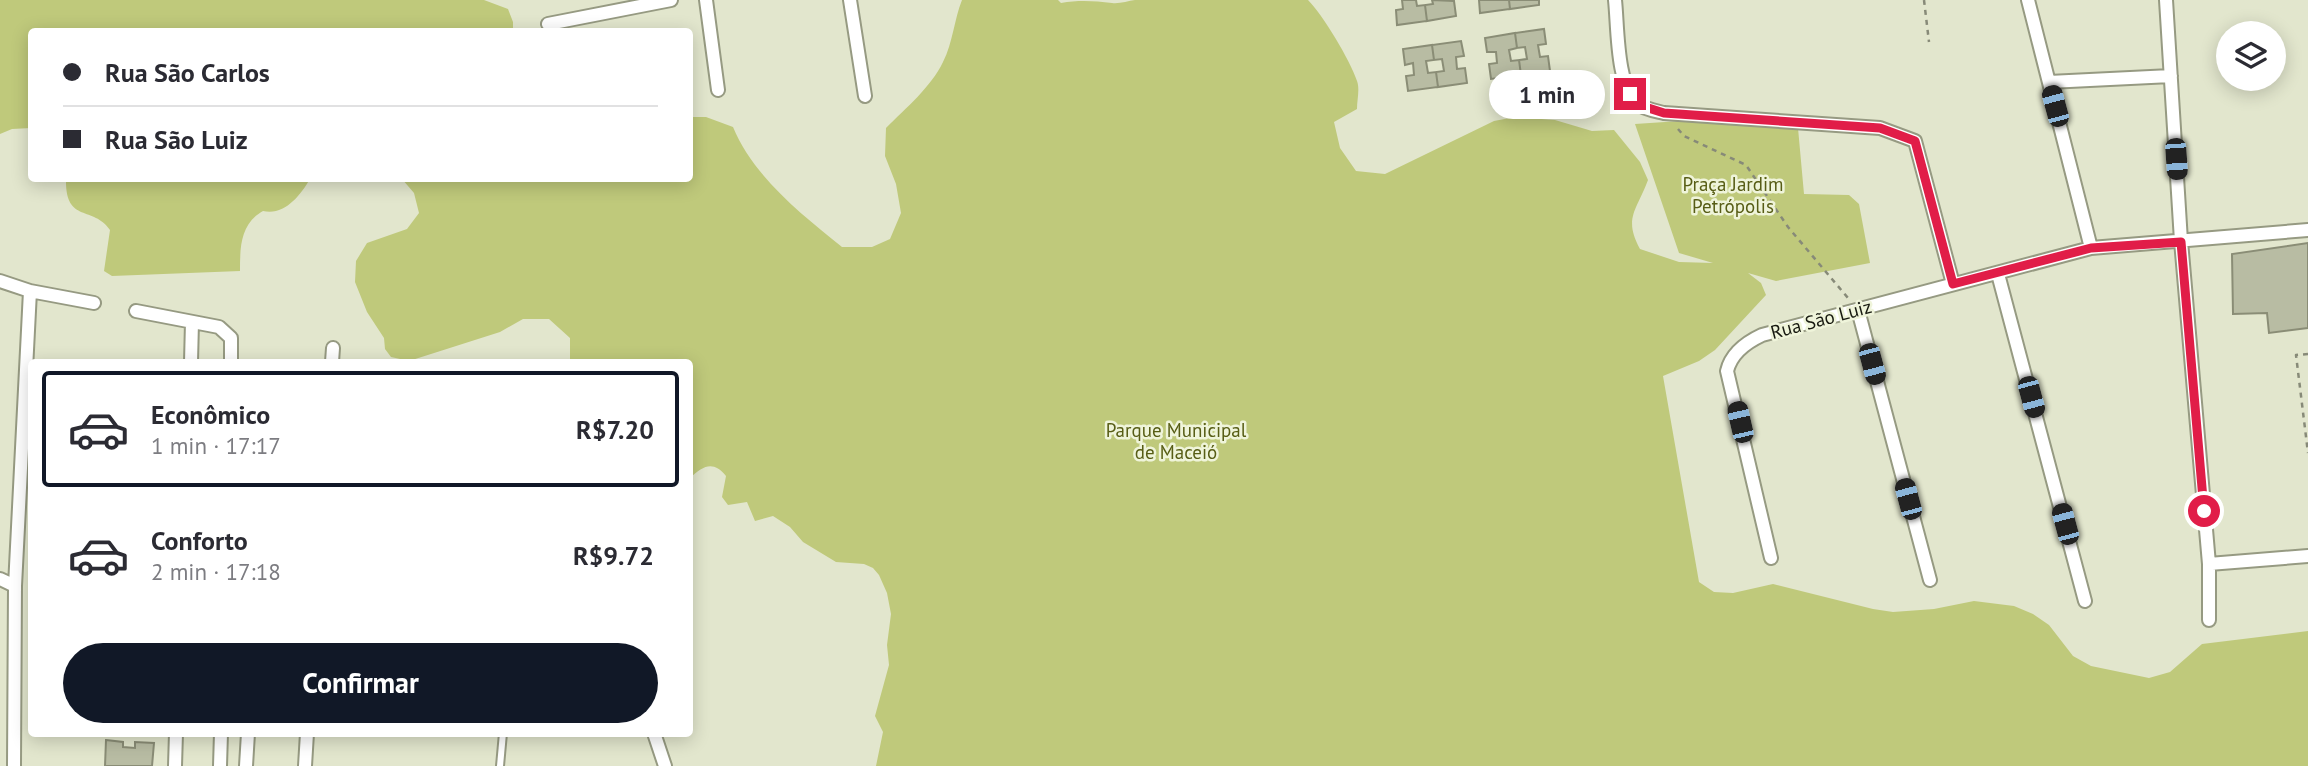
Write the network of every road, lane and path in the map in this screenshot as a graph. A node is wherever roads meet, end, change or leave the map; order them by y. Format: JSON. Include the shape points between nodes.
{"nodes":[{"id":1,"x":671,"y":0,"type":"edge"},
{"id":2,"x":706,"y":0,"type":"edge"},
{"id":3,"x":850,"y":0,"type":"edge"},
{"id":4,"x":1615,"y":0,"type":"edge"},
{"id":5,"x":1924,"y":0,"type":"edge"},
{"id":6,"x":2028,"y":0,"type":"edge"},
{"id":7,"x":2166,"y":0,"type":"edge"},
{"id":8,"x":548,"y":24,"type":"dead end"},
{"id":9,"x":1929,"y":42,"type":"dead end"},
{"id":10,"x":2171,"y":76,"type":"junction"},
{"id":11,"x":2049,"y":82,"type":"junction"},
{"id":12,"x":718,"y":90,"type":"dead end"},
{"id":13,"x":865,"y":96,"type":"dead end"},
{"id":14,"x":1664,"y":113,"type":"junction"},
{"id":15,"x":2308,"y":230,"type":"edge"},
{"id":16,"x":2181,"y":242,"type":"junction"},
{"id":17,"x":2091,"y":248,"type":"junction"},
{"id":18,"x":1998,"y":274,"type":"junction"},
{"id":19,"x":0,"y":281,"type":"edge"},
{"id":20,"x":1953,"y":284,"type":"junction"},
{"id":21,"x":30,"y":291,"type":"junction"},
{"id":22,"x":94,"y":303,"type":"dead end"},
{"id":23,"x":1858,"y":310,"type":"junction"},
{"id":24,"x":136,"y":311,"type":"dead end"},
{"id":25,"x":192,"y":322,"type":"junction"},
{"id":26,"x":333,"y":348,"type":"dead end"},
{"id":27,"x":2308,"y":354,"type":"edge"},
{"id":28,"x":191,"y":359,"type":"edge"},
{"id":29,"x":232,"y":359,"type":"edge"},
{"id":30,"x":332,"y":359,"type":"edge"},
{"id":31,"x":2308,"y":453,"type":"edge"},
{"id":32,"x":2308,"y":556,"type":"edge"},
{"id":33,"x":1771,"y":558,"type":"dead end"},
{"id":34,"x":2209,"y":564,"type":"junction"},
{"id":35,"x":0,"y":579,"type":"edge"},
{"id":36,"x":1930,"y":580,"type":"dead end"},
{"id":37,"x":15,"y":586,"type":"junction"},
{"id":38,"x":2085,"y":601,"type":"dead end"},
{"id":39,"x":2209,"y":620,"type":"dead end"},
{"id":40,"x":176,"y":737,"type":"edge"},
{"id":41,"x":221,"y":737,"type":"edge"},
{"id":42,"x":248,"y":737,"type":"edge"},
{"id":43,"x":307,"y":737,"type":"edge"},
{"id":44,"x":503,"y":737,"type":"edge"},
{"id":45,"x":655,"y":737,"type":"edge"},
{"id":46,"x":14,"y":766,"type":"edge"},
{"id":47,"x":175,"y":766,"type":"edge"},
{"id":48,"x":220,"y":766,"type":"edge"},
{"id":49,"x":246,"y":766,"type":"edge"},
{"id":50,"x":305,"y":766,"type":"edge"},
{"id":51,"x":500,"y":766,"type":"edge"},
{"id":52,"x":665,"y":766,"type":"edge"}],
"edges":[{"from":1,"to":8,"type":"street"},
{"from":2,"to":12,"type":"street"},
{"from":3,"to":13,"type":"street"},
{"from":4,"to":14,"type":"street","via":[[1623,80],[1639,105]]},
{"from":5,"to":9,"type":"path"},
{"from":6,"to":11,"type":"street"},
{"from":7,"to":10,"type":"street"},
{"from":10,"to":11,"type":"street"},
{"from":10,"to":16,"type":"street"},
{"from":11,"to":17,"type":"street"},
{"from":14,"to":20,"type":"street","via":[[1880,128],[1915,141]]},
{"from":14,"to":23,"type":"path","via":[[1684,136],[1746,165],[1788,227]]},
{"from":15,"to":16,"type":"street","name":"Rua São Luiz"},
{"from":16,"to":17,"type":"street","name":"Rua São Luiz"},
{"from":16,"to":34,"type":"street"},
{"from":17,"to":18,"type":"street","name":"Rua São Luiz"},
{"from":18,"to":20,"type":"street","name":"Rua São Luiz"},
{"from":18,"to":38,"type":"street"},
{"from":19,"to":21,"type":"street"},
{"from":20,"to":23,"type":"street","name":"Rua São Luiz"},
{"from":21,"to":22,"type":"street"},
{"from":21,"to":37,"type":"street"},
{"from":23,"to":33,"type":"street","name":"Rua São Luiz","via":[[1762,335],[1748,342],[1729,363],[1727,371]]},
{"from":23,"to":36,"type":"street"},
{"from":24,"to":25,"type":"street"},
{"from":25,"to":28,"type":"street"},
{"from":25,"to":29,"type":"street","via":[[219,327],[231,338]]},
{"from":26,"to":30,"type":"street"},
{"from":27,"to":31,"type":"path","via":[[2296,355]]},
{"from":32,"to":34,"type":"street"},
{"from":34,"to":39,"type":"street"},
{"from":35,"to":37,"type":"street"},
{"from":37,"to":46,"type":"street"},
{"from":40,"to":47,"type":"street"},
{"from":41,"to":48,"type":"street"},
{"from":42,"to":49,"type":"street"},
{"from":43,"to":50,"type":"street"},
{"from":44,"to":51,"type":"lane"},
{"from":45,"to":52,"type":"street"}]}
